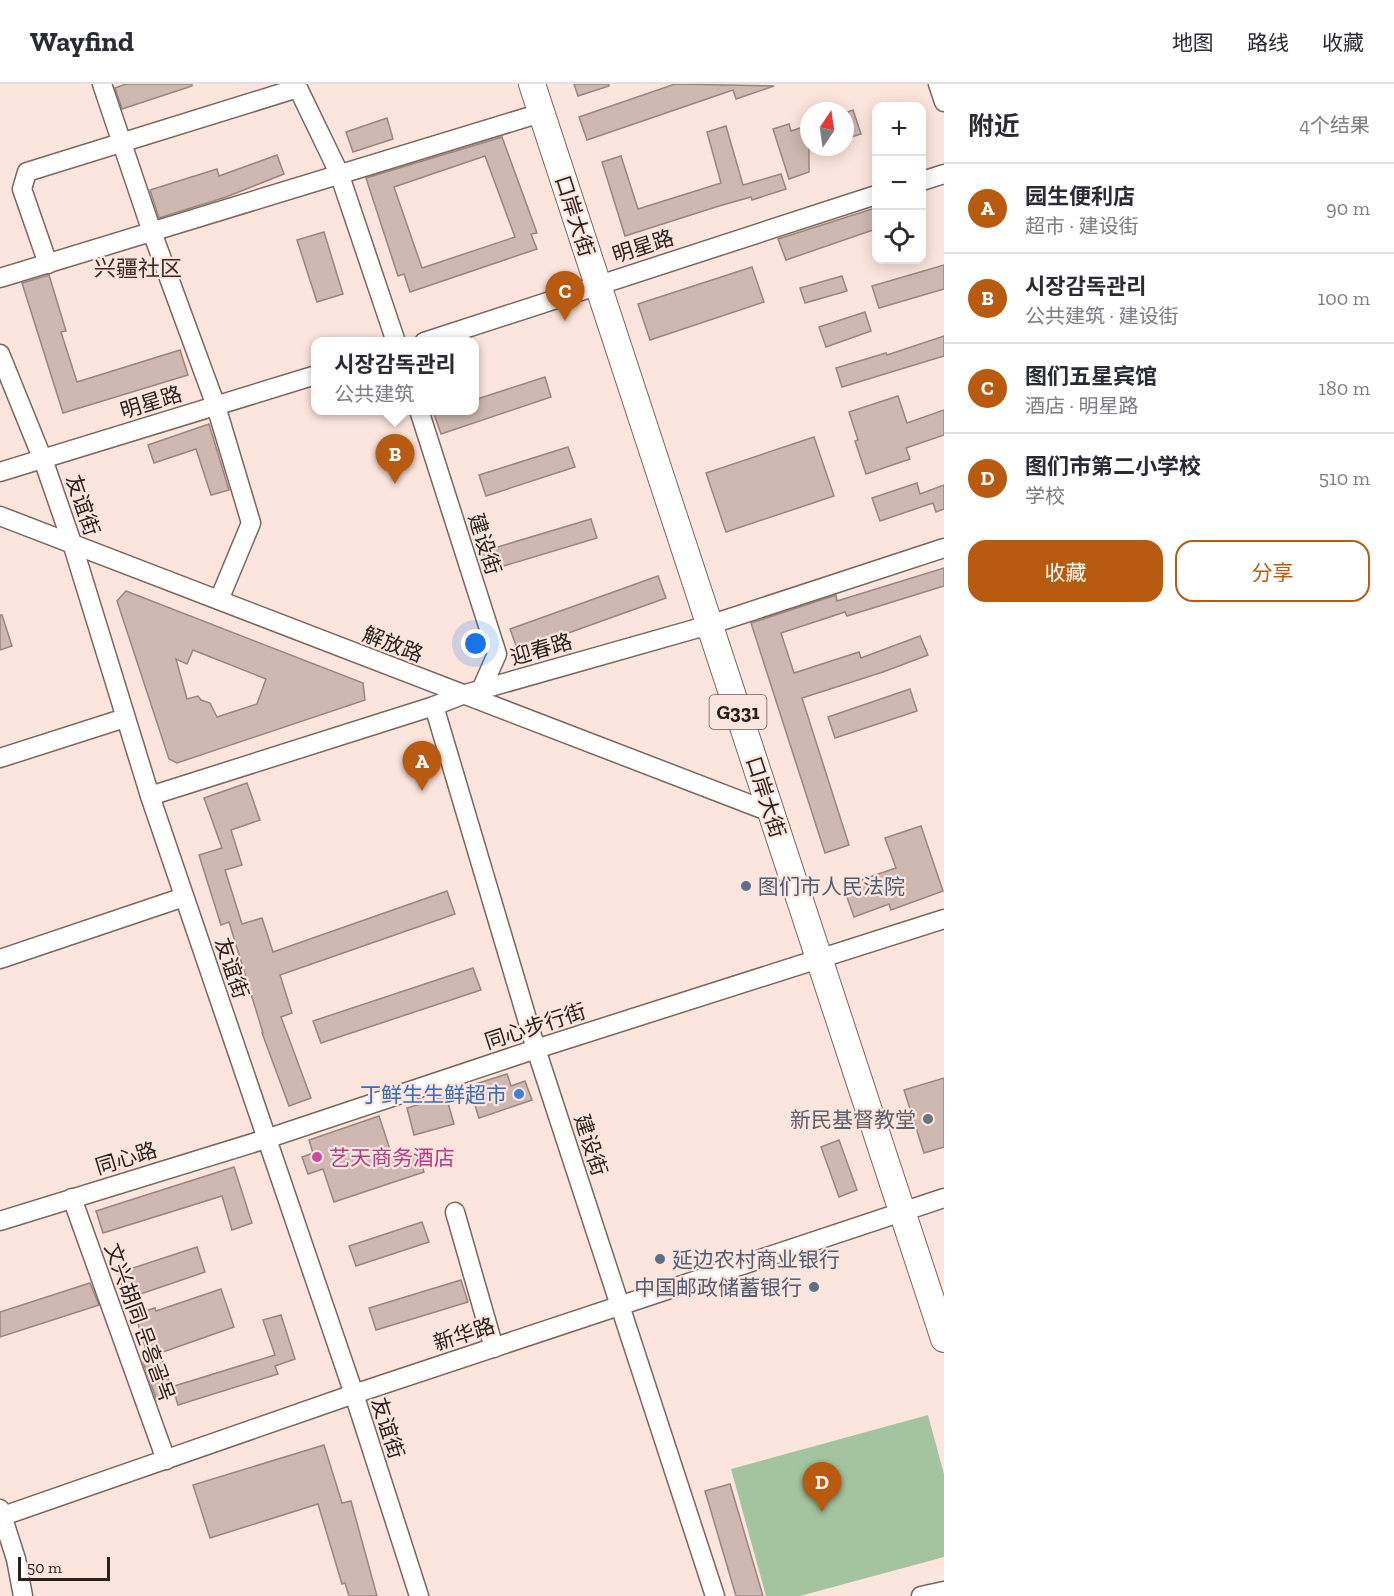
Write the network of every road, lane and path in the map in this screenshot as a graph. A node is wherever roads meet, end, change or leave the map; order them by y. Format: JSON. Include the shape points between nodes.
{"nodes":[{"id":1,"x":102,"y":84,"type":"edge"},
{"id":2,"x":532,"y":84,"type":"edge"},
{"id":3,"x":938,"y":84,"type":"edge"},
{"id":4,"x":297,"y":86,"type":"edge"},
{"id":5,"x":944,"y":102,"type":"edge"},
{"id":6,"x":542,"y":113,"type":"junction"},
{"id":7,"x":122,"y":143,"type":"junction"},
{"id":8,"x":339,"y":173,"type":"junction"},
{"id":9,"x":944,"y":174,"type":"edge"},
{"id":10,"x":926,"y":179,"type":"edge"},
{"id":11,"x":872,"y":196,"type":"edge"},
{"id":12,"x":152,"y":232,"type":"junction"},
{"id":13,"x":48,"y":264,"type":"junction"},
{"id":14,"x":0,"y":278,"type":"edge"},
{"id":15,"x":598,"y":285,"type":"junction"},
{"id":16,"x":394,"y":337,"type":"edge"},
{"id":17,"x":439,"y":337,"type":"edge"},
{"id":18,"x":0,"y":354,"type":"edge"},
{"id":19,"x":311,"y":376,"type":"edge"},
{"id":20,"x":216,"y":406,"type":"junction"},
{"id":21,"x":420,"y":415,"type":"edge"},
{"id":22,"x":43,"y":459,"type":"junction"},
{"id":23,"x":0,"y":472,"type":"edge"},
{"id":24,"x":0,"y":516,"type":"edge"},
{"id":25,"x":72,"y":543,"type":"junction"},
{"id":26,"x":944,"y":548,"type":"edge"},
{"id":27,"x":219,"y":600,"type":"junction"},
{"id":28,"x":709,"y":624,"type":"junction"},
{"id":29,"x":481,"y":690,"type":"junction"},
{"id":30,"x":462,"y":695,"type":"junction"},
{"id":31,"x":434,"y":706,"type":"junction"},
{"id":32,"x":125,"y":718,"type":"junction"},
{"id":33,"x":0,"y":758,"type":"edge"},
{"id":34,"x":150,"y":796,"type":"junction"},
{"id":35,"x":770,"y":812,"type":"junction"},
{"id":36,"x":184,"y":897,"type":"junction"},
{"id":37,"x":944,"y":919,"type":"edge"},
{"id":38,"x":0,"y":959,"type":"edge"},
{"id":39,"x":818,"y":959,"type":"junction"},
{"id":40,"x":536,"y":1049,"type":"junction"},
{"id":41,"x":266,"y":1139,"type":"junction"},
{"id":42,"x":72,"y":1198,"type":"junction"},
{"id":43,"x":944,"y":1198,"type":"edge"},
{"id":44,"x":455,"y":1212,"type":"dead end"},
{"id":45,"x":903,"y":1212,"type":"junction"},
{"id":46,"x":0,"y":1221,"type":"edge"},
{"id":47,"x":621,"y":1307,"type":"junction"},
{"id":48,"x":944,"y":1339,"type":"edge"},
{"id":49,"x":494,"y":1348,"type":"junction"},
{"id":50,"x":354,"y":1394,"type":"junction"},
{"id":51,"x":166,"y":1460,"type":"junction"},
{"id":52,"x":1,"y":1514,"type":"edge"},
{"id":53,"x":944,"y":1591,"type":"edge"},
{"id":54,"x":23,"y":1596,"type":"edge"},
{"id":55,"x":419,"y":1596,"type":"edge"},
{"id":56,"x":715,"y":1596,"type":"edge"},
{"id":57,"x":921,"y":1596,"type":"edge"}],
"edges":[{"from":1,"to":7,"type":"street"},
{"from":2,"to":6,"type":"highway","name":"口岸大街","number":"G331"},
{"from":3,"to":5,"type":"street"},
{"from":4,"to":7,"type":"street"},
{"from":4,"to":8,"type":"street"},
{"from":6,"to":8,"type":"street"},
{"from":6,"to":15,"type":"highway","name":"口岸大街","number":"G331"},
{"from":7,"to":12,"type":"street"},
{"from":7,"to":13,"type":"street","via":[[27,172],[22,189]]},
{"from":8,"to":12,"type":"street"},
{"from":8,"to":16,"type":"street"},
{"from":9,"to":10,"type":"street"},
{"from":11,"to":15,"type":"street","name":"明星路"},
{"from":12,"to":13,"type":"street"},
{"from":12,"to":20,"type":"street"},
{"from":13,"to":14,"type":"street"},
{"from":15,"to":17,"type":"street","name":"明星路"},
{"from":15,"to":28,"type":"highway","name":"口岸大街","number":"G331"},
{"from":18,"to":22,"type":"street","name":"友谊街"},
{"from":19,"to":20,"type":"street","name":"明星路"},
{"from":20,"to":22,"type":"street","name":"明星路"},
{"from":20,"to":27,"type":"street","via":[[251,524]]},
{"from":21,"to":29,"type":"street","name":"建设街","via":[[497,654]]},
{"from":22,"to":23,"type":"street","name":"明星路"},
{"from":22,"to":25,"type":"street","name":"友谊街"},
{"from":24,"to":25,"type":"street","name":"解放路"},
{"from":25,"to":27,"type":"street","name":"解放路"},
{"from":25,"to":32,"type":"street","name":"友谊街"},
{"from":26,"to":28,"type":"street","name":"迎春路"},
{"from":27,"to":30,"type":"street","name":"解放路"},
{"from":28,"to":29,"type":"street","name":"迎春路"},
{"from":28,"to":35,"type":"highway","name":"口岸大街","number":"G331"},
{"from":29,"to":30,"type":"street","name":"迎春路"},
{"from":30,"to":31,"type":"street","name":"迎春路"},
{"from":30,"to":35,"type":"street","name":"解放路"},
{"from":31,"to":34,"type":"street","name":"迎春路"},
{"from":31,"to":40,"type":"street","name":"建设街"},
{"from":32,"to":33,"type":"street"},
{"from":32,"to":34,"type":"street","name":"友谊街"},
{"from":34,"to":36,"type":"street","name":"友谊街"},
{"from":35,"to":39,"type":"highway","name":"口岸大街","number":"G331"},
{"from":36,"to":38,"type":"street"},
{"from":36,"to":41,"type":"street","name":"友谊街"},
{"from":37,"to":39,"type":"street"},
{"from":39,"to":40,"type":"street","name":"同心步行街"},
{"from":39,"to":45,"type":"highway","name":"口岸大街","number":"G331"},
{"from":40,"to":41,"type":"street","name":"同心步行街"},
{"from":40,"to":47,"type":"street","name":"建设街"},
{"from":41,"to":42,"type":"street","name":"同心路"},
{"from":41,"to":50,"type":"street","name":"友谊街"},
{"from":42,"to":46,"type":"street","name":"同心路"},
{"from":42,"to":51,"type":"street","name":"文兴胡同 문흥골목"},
{"from":43,"to":45,"type":"street","name":"新华路"},
{"from":44,"to":49,"type":"street"},
{"from":45,"to":47,"type":"street","name":"新华路"},
{"from":45,"to":48,"type":"highway","name":"口岸大街","number":"G331"},
{"from":47,"to":49,"type":"street","name":"新华路"},
{"from":47,"to":56,"type":"street","name":"建设街"},
{"from":49,"to":50,"type":"street","name":"新华路"},
{"from":50,"to":51,"type":"street","name":"新华路"},
{"from":50,"to":55,"type":"street","name":"友谊街"},
{"from":51,"to":52,"type":"street","name":"新华路"},
{"from":52,"to":54,"type":"street"},
{"from":53,"to":57,"type":"street"}]}
